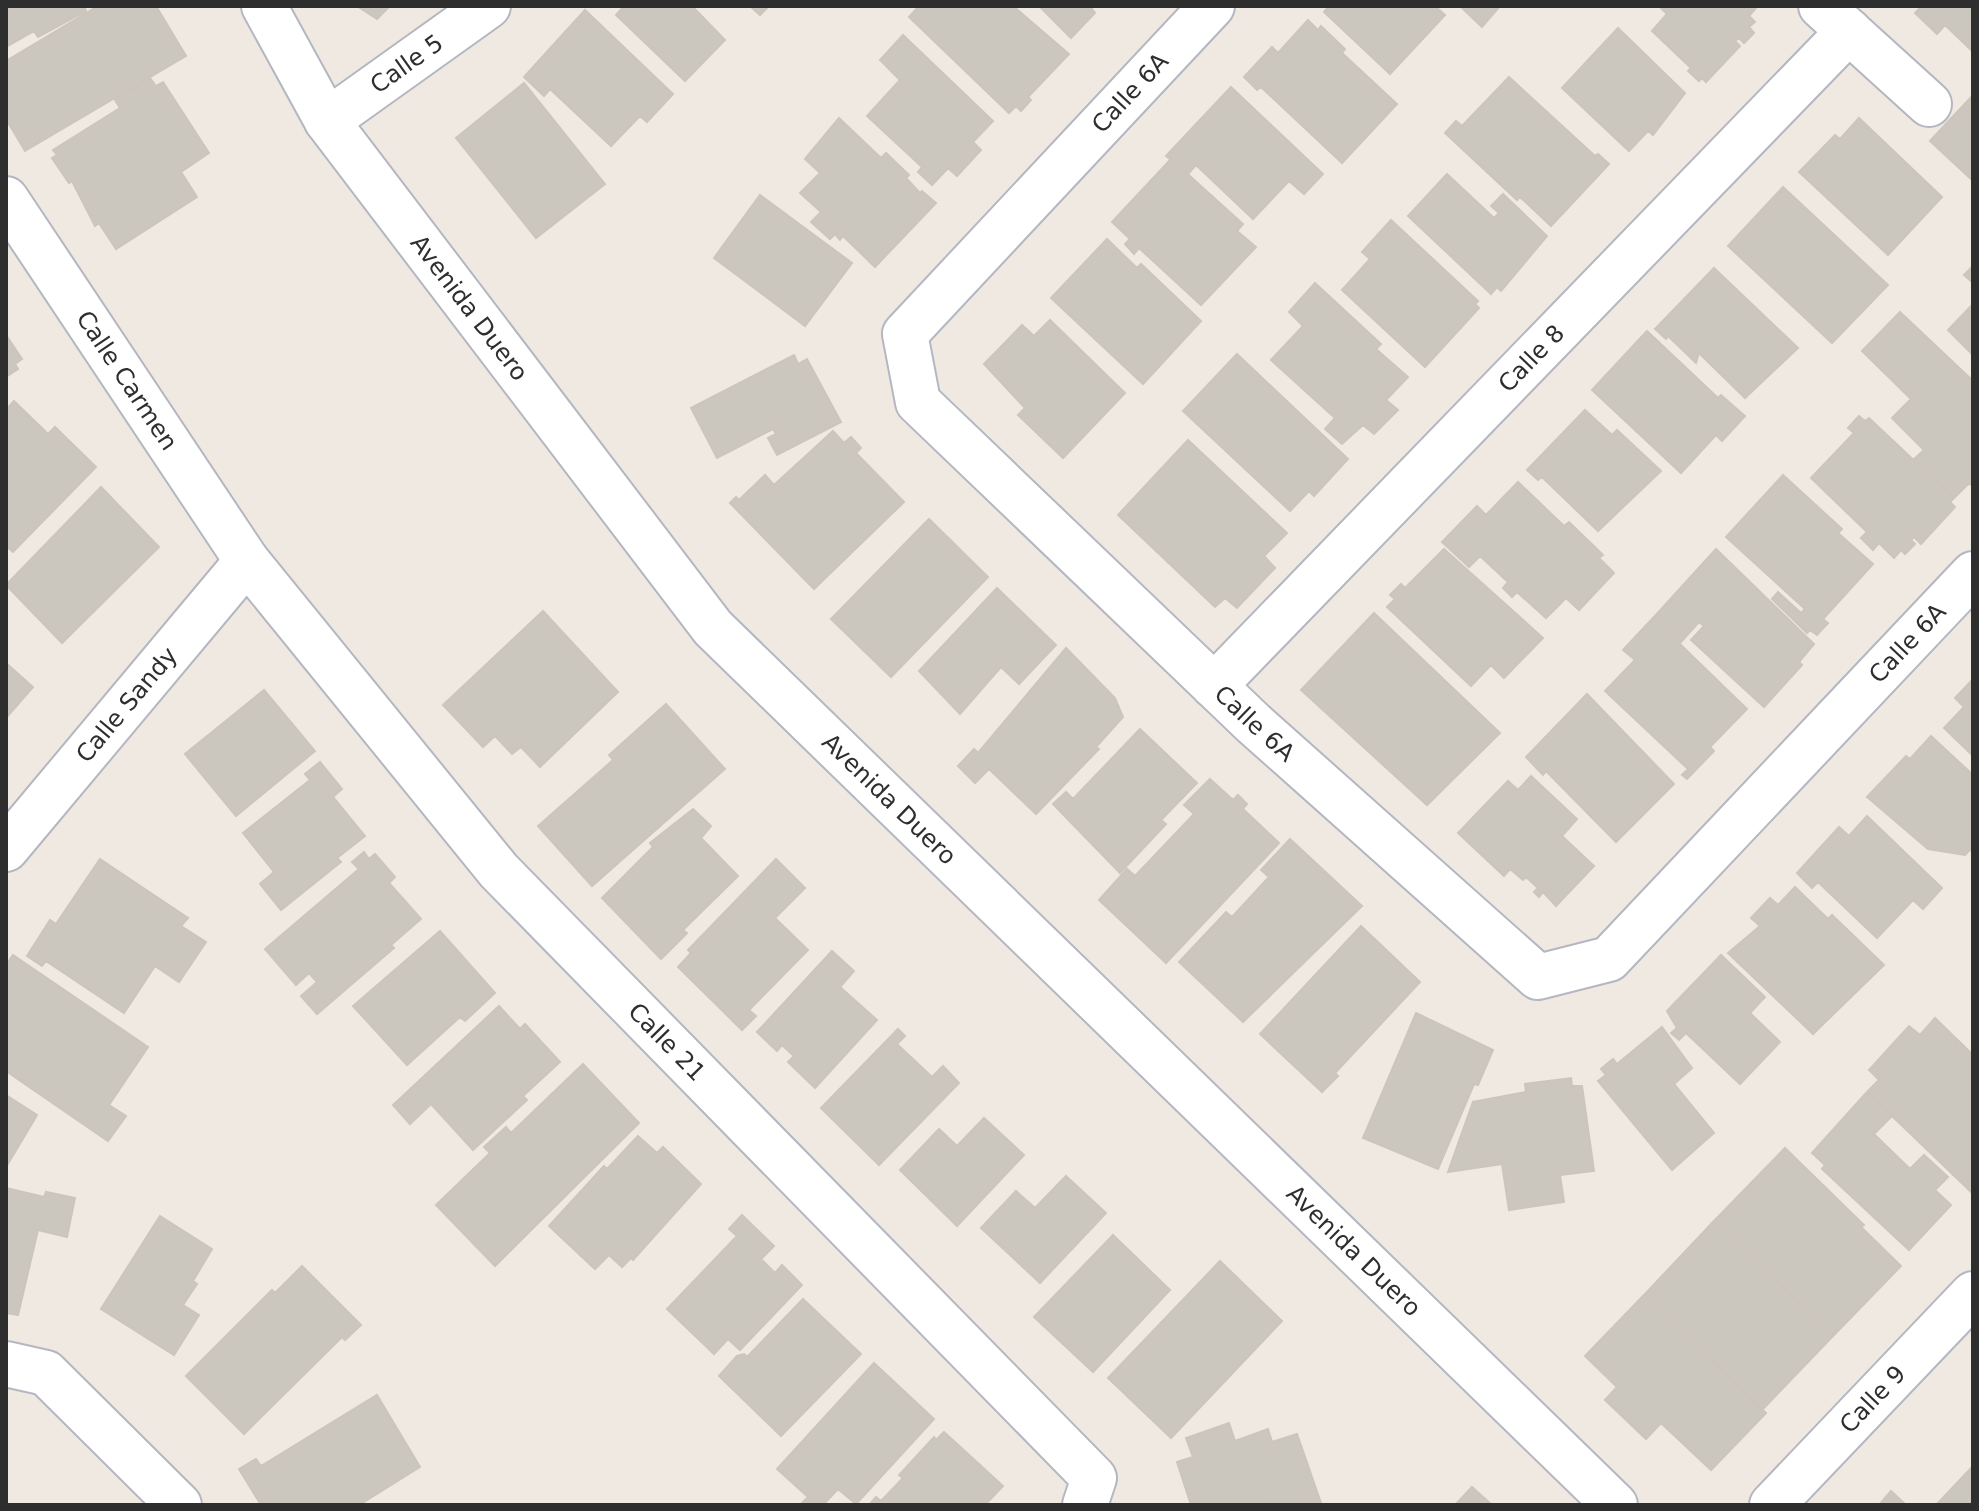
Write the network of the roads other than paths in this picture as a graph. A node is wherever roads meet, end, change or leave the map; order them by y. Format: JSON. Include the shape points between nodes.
{"nodes":[{"id":1,"x":264,"y":6,"type":"edge"},
{"id":2,"x":488,"y":6,"type":"edge"},
{"id":3,"x":1212,"y":6,"type":"edge"},
{"id":4,"x":1835,"y":19,"type":"edge"},
{"id":5,"x":1929,"y":104,"type":"dead end"},
{"id":6,"x":327,"y":121,"type":"junction"},
{"id":7,"x":6,"y":199,"type":"edge"},
{"id":8,"x":247,"y":561,"type":"junction"},
{"id":9,"x":1973,"y":574,"type":"edge"},
{"id":10,"x":1214,"y":686,"type":"junction"},
{"id":11,"x":6,"y":849,"type":"edge"},
{"id":12,"x":1973,"y":1294,"type":"edge"},
{"id":13,"x":6,"y":1364,"type":"edge"},
{"id":14,"x":179,"y":1505,"type":"edge"},
{"id":15,"x":1085,"y":1505,"type":"edge"},
{"id":16,"x":1615,"y":1505,"type":"edge"},
{"id":17,"x":1772,"y":1505,"type":"edge"}],
"edges":[{"from":1,"to":6,"type":"street","name":"Avenida Duero"},
{"from":2,"to":6,"type":"street","name":"Calle 5"},
{"from":3,"to":10,"type":"street","name":"Calle 6A","via":[[905,334],[918,402]]},
{"from":4,"to":5,"type":"street","name":"Calle 8"},
{"from":4,"to":10,"type":"street","name":"Calle 8"},
{"from":6,"to":16,"type":"street","name":"Avenida Duero","via":[[713,628]]},
{"from":7,"to":8,"type":"street","name":"Calle Carmen"},
{"from":8,"to":11,"type":"street","name":"Calle Sandy"},
{"from":8,"to":15,"type":"street","name":"Calle 21","via":[[499,871],[1094,1478]]},
{"from":9,"to":10,"type":"street","name":"Calle 6A","via":[[1609,959],[1538,977]]},
{"from":12,"to":17,"type":"street","name":"Calle 9"},
{"from":13,"to":14,"type":"street","via":[[46,1373]]}]}
